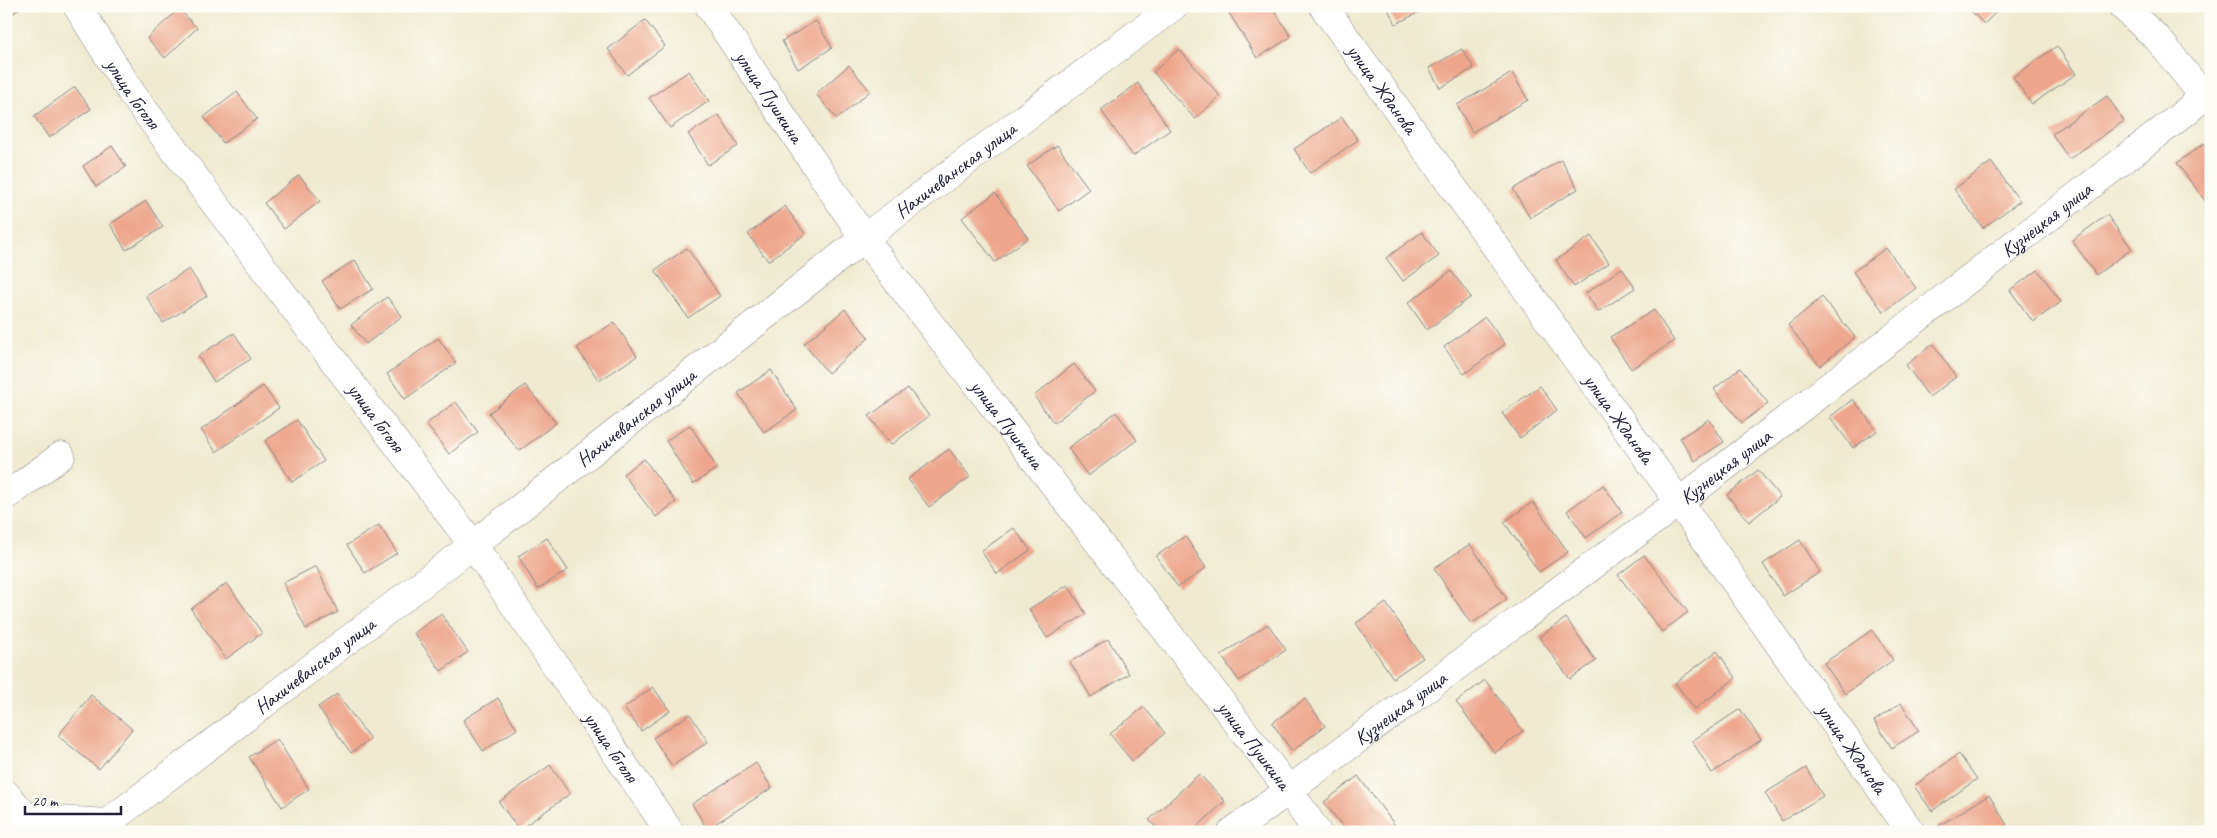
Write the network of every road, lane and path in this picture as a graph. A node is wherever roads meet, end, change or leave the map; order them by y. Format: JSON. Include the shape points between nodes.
{"nodes":[{"id":1,"x":77,"y":6,"type":"edge"},
{"id":2,"x":709,"y":6,"type":"edge"},
{"id":3,"x":1174,"y":6,"type":"edge"},
{"id":4,"x":1323,"y":6,"type":"edge"},
{"id":5,"x":2122,"y":6,"type":"edge"},
{"id":6,"x":2207,"y":94,"type":"edge"},
{"id":7,"x":864,"y":238,"type":"junction"},
{"id":8,"x":61,"y":456,"type":"dead end"},
{"id":9,"x":6,"y":496,"type":"edge"},
{"id":10,"x":1679,"y":502,"type":"junction"},
{"id":11,"x":473,"y":545,"type":"junction"},
{"id":12,"x":1289,"y":790,"type":"junction"},
{"id":13,"x":6,"y":794,"type":"edge"},
{"id":14,"x":110,"y":828,"type":"edge"},
{"id":15,"x":670,"y":832,"type":"edge"},
{"id":16,"x":1232,"y":832,"type":"edge"},
{"id":17,"x":1318,"y":832,"type":"edge"},
{"id":18,"x":1911,"y":832,"type":"edge"}],
"edges":[{"from":1,"to":11,"type":"street","name":"улица Гоголя","via":[[132,94]]},
{"from":2,"to":7,"type":"street","name":"улица Пушкина"},
{"from":3,"to":7,"type":"street","name":"Нахичеванская улица"},
{"from":4,"to":10,"type":"street","name":"улица Жданова"},
{"from":5,"to":6,"type":"street","via":[[2158,39]]},
{"from":6,"to":10,"type":"street","name":"Кузнецкая улица"},
{"from":7,"to":11,"type":"street","name":"Нахичеванская улица"},
{"from":7,"to":12,"type":"street","name":"улица Пушкина"},
{"from":8,"to":9,"type":"street"},
{"from":10,"to":12,"type":"street","name":"Кузнецкая улица"},
{"from":10,"to":18,"type":"street","name":"улица Жданова"},
{"from":11,"to":14,"type":"street","name":"Нахичеванская улица"},
{"from":11,"to":15,"type":"street","name":"улица Гоголя"},
{"from":12,"to":16,"type":"street","name":"Кузнецкая улица"},
{"from":12,"to":17,"type":"street","name":"улица Пушкина"},
{"from":13,"to":14,"type":"street","via":[[28,818]]}]}
